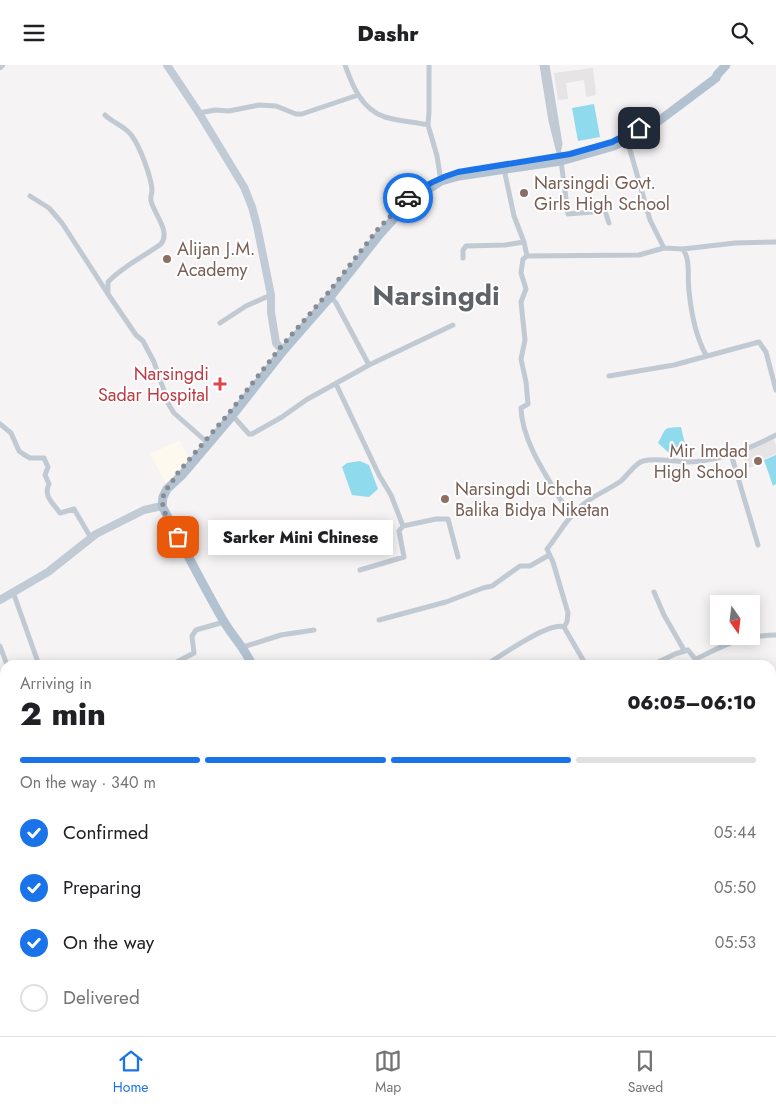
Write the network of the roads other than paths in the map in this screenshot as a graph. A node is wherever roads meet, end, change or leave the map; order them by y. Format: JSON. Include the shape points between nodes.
{"nodes":[{"id":1,"x":167,"y":65,"type":"edge"},
{"id":2,"x":345,"y":65,"type":"edge"},
{"id":3,"x":429,"y":65,"type":"edge"},
{"id":4,"x":542,"y":65,"type":"edge"},
{"id":5,"x":547,"y":65,"type":"edge"},
{"id":6,"x":720,"y":69,"type":"edge"},
{"id":7,"x":358,"y":95,"type":"junction"},
{"id":8,"x":200,"y":113,"type":"junction"},
{"id":9,"x":105,"y":115,"type":"dead end"},
{"id":10,"x":428,"y":125,"type":"junction"},
{"id":11,"x":626,"y":138,"type":"junction"},
{"id":12,"x":560,"y":155,"type":"junction"},
{"id":13,"x":504,"y":169,"type":"junction"},
{"id":14,"x":440,"y":179,"type":"junction"},
{"id":15,"x":30,"y":196,"type":"dead end"},
{"id":16,"x":608,"y":223,"type":"dead end"},
{"id":17,"x":524,"y":242,"type":"junction"},
{"id":18,"x":776,"y":242,"type":"edge"},
{"id":19,"x":664,"y":248,"type":"junction"},
{"id":20,"x":683,"y":249,"type":"junction"},
{"id":21,"x":527,"y":256,"type":"junction"},
{"id":22,"x":463,"y":258,"type":"dead end"},
{"id":23,"x":108,"y":294,"type":"junction"},
{"id":24,"x":329,"y":294,"type":"junction"},
{"id":25,"x":271,"y":295,"type":"junction"},
{"id":26,"x":220,"y":323,"type":"dead end"},
{"id":27,"x":453,"y":325,"type":"dead end"},
{"id":28,"x":282,"y":350,"type":"junction"},
{"id":29,"x":706,"y":355,"type":"junction"},
{"id":30,"x":369,"y":365,"type":"junction"},
{"id":31,"x":609,"y":376,"type":"dead end"},
{"id":32,"x":336,"y":384,"type":"junction"},
{"id":33,"x":776,"y":390,"type":"edge"},
{"id":34,"x":231,"y":415,"type":"junction"},
{"id":35,"x":0,"y":424,"type":"edge"},
{"id":36,"x":776,"y":435,"type":"edge"},
{"id":37,"x":207,"y":442,"type":"junction"},
{"id":38,"x":731,"y":454,"type":"junction"},
{"id":39,"x":162,"y":506,"type":"junction"},
{"id":40,"x":570,"y":517,"type":"junction"},
{"id":41,"x":403,"y":526,"type":"junction"},
{"id":42,"x":91,"y":538,"type":"junction"},
{"id":43,"x":758,"y":545,"type":"dead end"},
{"id":44,"x":549,"y":555,"type":"junction"},
{"id":45,"x":458,"y":557,"type":"dead end"},
{"id":46,"x":360,"y":570,"type":"dead end"},
{"id":47,"x":13,"y":592,"type":"junction"},
{"id":48,"x":654,"y":592,"type":"dead end"},
{"id":49,"x":0,"y":599,"type":"edge"},
{"id":50,"x":379,"y":620,"type":"dead end"},
{"id":51,"x":224,"y":622,"type":"junction"},
{"id":52,"x":564,"y":627,"type":"junction"},
{"id":53,"x":314,"y":630,"type":"dead end"},
{"id":54,"x":776,"y":635,"type":"edge"},
{"id":55,"x":0,"y":646,"type":"edge"},
{"id":56,"x":243,"y":647,"type":"junction"},
{"id":57,"x":684,"y":650,"type":"junction"},
{"id":58,"x":696,"y":659,"type":"joint"},
{"id":59,"x":5,"y":660,"type":"edge"},
{"id":60,"x":37,"y":660,"type":"edge"},
{"id":61,"x":181,"y":660,"type":"edge"},
{"id":62,"x":250,"y":660,"type":"edge"},
{"id":63,"x":496,"y":660,"type":"edge"},
{"id":64,"x":583,"y":660,"type":"edge"},
{"id":65,"x":663,"y":660,"type":"edge"}],
"edges":[{"from":1,"to":8,"type":"street"},
{"from":2,"to":7,"type":"street"},
{"from":3,"to":10,"type":"street"},
{"from":4,"to":12,"type":"street"},
{"from":5,"to":12,"type":"street"},
{"from":6,"to":11,"type":"main road","via":[[716,79],[685,102]]},
{"from":7,"to":8,"type":"street","via":[[302,114],[276,106],[259,105]]},
{"from":7,"to":10,"type":"street","via":[[371,109],[385,117]]},
{"from":8,"to":25,"type":"street","via":[[244,187],[252,207]]},
{"from":9,"to":23,"type":"street","via":[[118,122],[136,142],[164,237],[161,244],[120,270],[108,282]]},
{"from":10,"to":14,"type":"street","via":[[438,156]]},
{"from":11,"to":12,"type":"main road","via":[[614,146]]},
{"from":11,"to":19,"type":"street","via":[[650,220]]},
{"from":12,"to":13,"type":"main road"},
{"from":12,"to":14,"type":"main road","via":[[458,172]]},
{"from":12,"to":16,"type":"street","via":[[568,214],[605,211]]},
{"from":13,"to":14,"type":"main road"},
{"from":13,"to":17,"type":"street","via":[[514,216]]},
{"from":14,"to":24,"type":"main road","via":[[400,211]]},
{"from":15,"to":23,"type":"street","via":[[49,208],[62,223]]},
{"from":17,"to":21,"type":"street"},
{"from":17,"to":22,"type":"street","via":[[466,246],[462,250]]},
{"from":18,"to":20,"type":"street"},
{"from":19,"to":20,"type":"street"},
{"from":19,"to":21,"type":"street","via":[[640,255]]},
{"from":20,"to":29,"type":"street","via":[[693,312]]},
{"from":21,"to":40,"type":"street","via":[[523,259],[521,273],[526,289],[521,302],[525,340],[521,359],[528,404],[521,408],[521,415],[532,448]]},
{"from":23,"to":37,"type":"street","via":[[143,341],[174,413]]},
{"from":24,"to":28,"type":"main road"},
{"from":24,"to":30,"type":"street"},
{"from":25,"to":26,"type":"street"},
{"from":25,"to":28,"type":"street","via":[[276,343]]},
{"from":27,"to":30,"type":"street"},
{"from":28,"to":34,"type":"main road"},
{"from":29,"to":31,"type":"street","via":[[674,365]]},
{"from":29,"to":33,"type":"street","via":[[759,342],[768,357]]},
{"from":30,"to":32,"type":"street"},
{"from":32,"to":34,"type":"street","via":[[252,434]]},
{"from":32,"to":41,"type":"street"},
{"from":34,"to":37,"type":"main road"},
{"from":35,"to":42,"type":"street","via":[[11,433],[23,454],[30,458],[44,458],[48,467],[45,475],[49,484],[47,494],[60,513],[74,509]]},
{"from":36,"to":38,"type":"street"},
{"from":37,"to":39,"type":"main road","via":[[167,489]]},
{"from":38,"to":40,"type":"street","via":[[690,462],[640,461],[621,481],[600,492]]},
{"from":38,"to":43,"type":"street"},
{"from":39,"to":42,"type":"street","via":[[144,511]]},
{"from":39,"to":51,"type":"main road"},
{"from":40,"to":44,"type":"street","via":[[547,549]]},
{"from":41,"to":45,"type":"street","via":[[448,519]]},
{"from":41,"to":46,"type":"street","via":[[399,531],[404,557]]},
{"from":42,"to":47,"type":"street","via":[[48,573]]},
{"from":44,"to":50,"type":"street","via":[[530,566],[520,566],[492,586],[446,603]]},
{"from":44,"to":52,"type":"street","via":[[568,613]]},
{"from":47,"to":49,"type":"street"},
{"from":47,"to":60,"type":"street"},
{"from":48,"to":57,"type":"street"},
{"from":51,"to":56,"type":"main road"},
{"from":51,"to":61,"type":"street","via":[[196,630],[192,636],[194,653]]},
{"from":52,"to":63,"type":"street","via":[[552,626]]},
{"from":52,"to":64,"type":"street"},
{"from":53,"to":56,"type":"street","via":[[281,635]]},
{"from":54,"to":58,"type":"street","via":[[738,639]]},
{"from":55,"to":59,"type":"street"},
{"from":56,"to":62,"type":"main road"},
{"from":57,"to":58,"type":"street"},
{"from":57,"to":65,"type":"street"}]}
